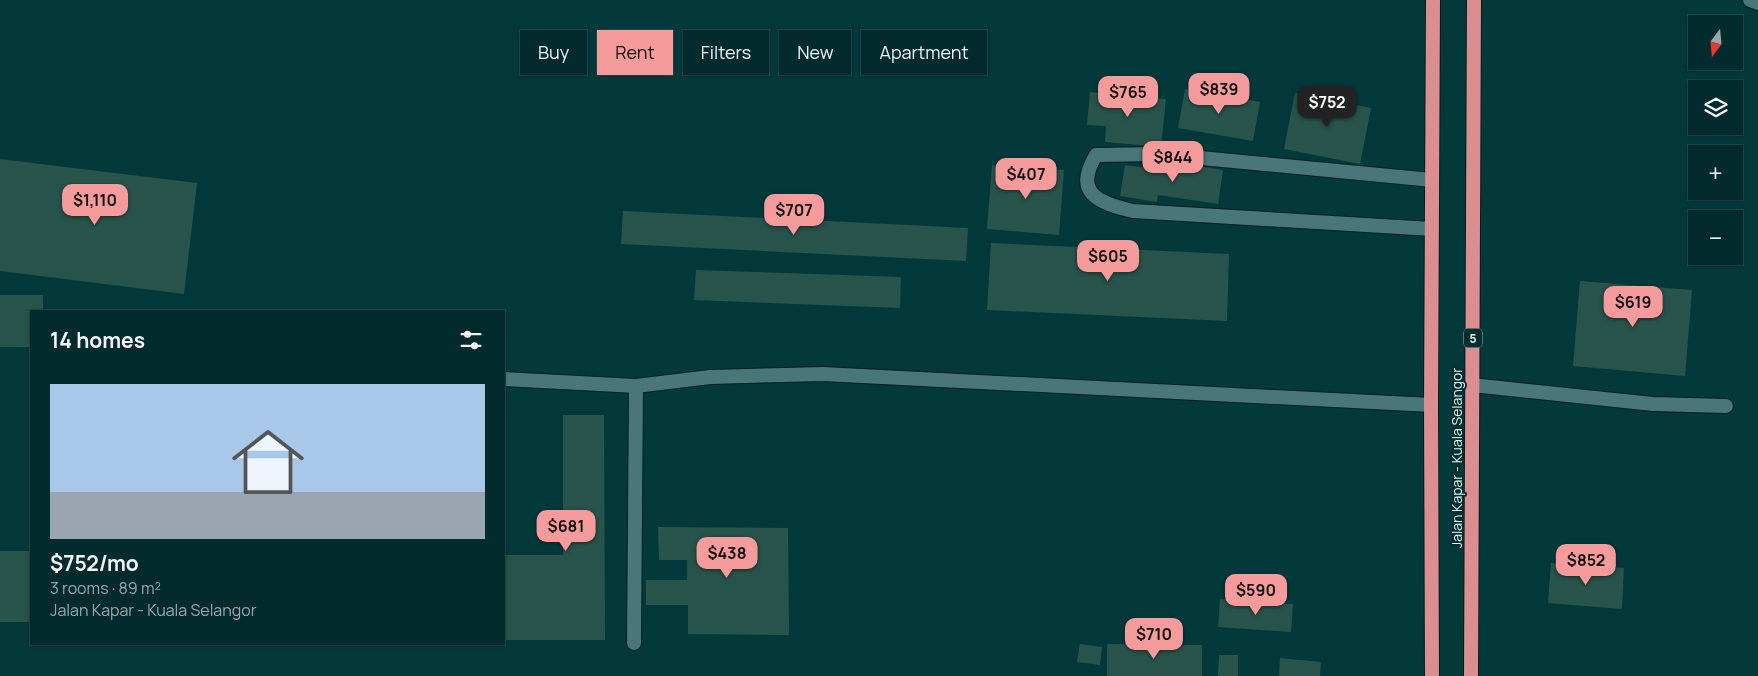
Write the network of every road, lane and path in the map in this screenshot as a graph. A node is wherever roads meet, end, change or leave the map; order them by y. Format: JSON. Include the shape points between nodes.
{"nodes":[{"id":1,"x":1433,"y":0,"type":"edge"},
{"id":2,"x":1474,"y":0,"type":"edge"},
{"id":3,"x":1750,"y":0,"type":"edge"},
{"id":4,"x":1758,"y":4,"type":"edge"},
{"id":5,"x":1432,"y":180,"type":"junction"},
{"id":6,"x":1432,"y":229,"type":"junction"},
{"id":7,"x":505,"y":379,"type":"edge"},
{"id":8,"x":636,"y":386,"type":"junction"},
{"id":9,"x":1472,"y":386,"type":"junction"},
{"id":10,"x":1431,"y":404,"type":"junction"},
{"id":11,"x":1726,"y":406,"type":"dead end"},
{"id":12,"x":634,"y":643,"type":"dead end"},
{"id":13,"x":1432,"y":676,"type":"edge"},
{"id":14,"x":1471,"y":676,"type":"edge"}],
"edges":[{"from":1,"to":5,"type":"highway","name":"Jalan Kapar - Kuala Selangor"},
{"from":2,"to":9,"type":"highway","name":"Jalan Kapar - Kuala Selangor","number":"5"},
{"from":3,"to":4,"type":"lane"},
{"from":5,"to":6,"type":"highway","name":"Jalan Kapar - Kuala Selangor"},
{"from":5,"to":6,"type":"lane","via":[[1159,154],[1096,155],[1086,180],[1091,194],[1100,201],[1133,211]]},
{"from":6,"to":10,"type":"highway","name":"Jalan Kapar - Kuala Selangor"},
{"from":7,"to":8,"type":"lane"},
{"from":8,"to":10,"type":"lane","via":[[710,377],[823,374]]},
{"from":8,"to":12,"type":"lane"},
{"from":9,"to":11,"type":"lane","via":[[1653,404]]},
{"from":9,"to":14,"type":"highway","name":"Jalan Kapar - Kuala Selangor","number":"5"},
{"from":10,"to":13,"type":"highway","name":"Jalan Kapar - Kuala Selangor"}]}
